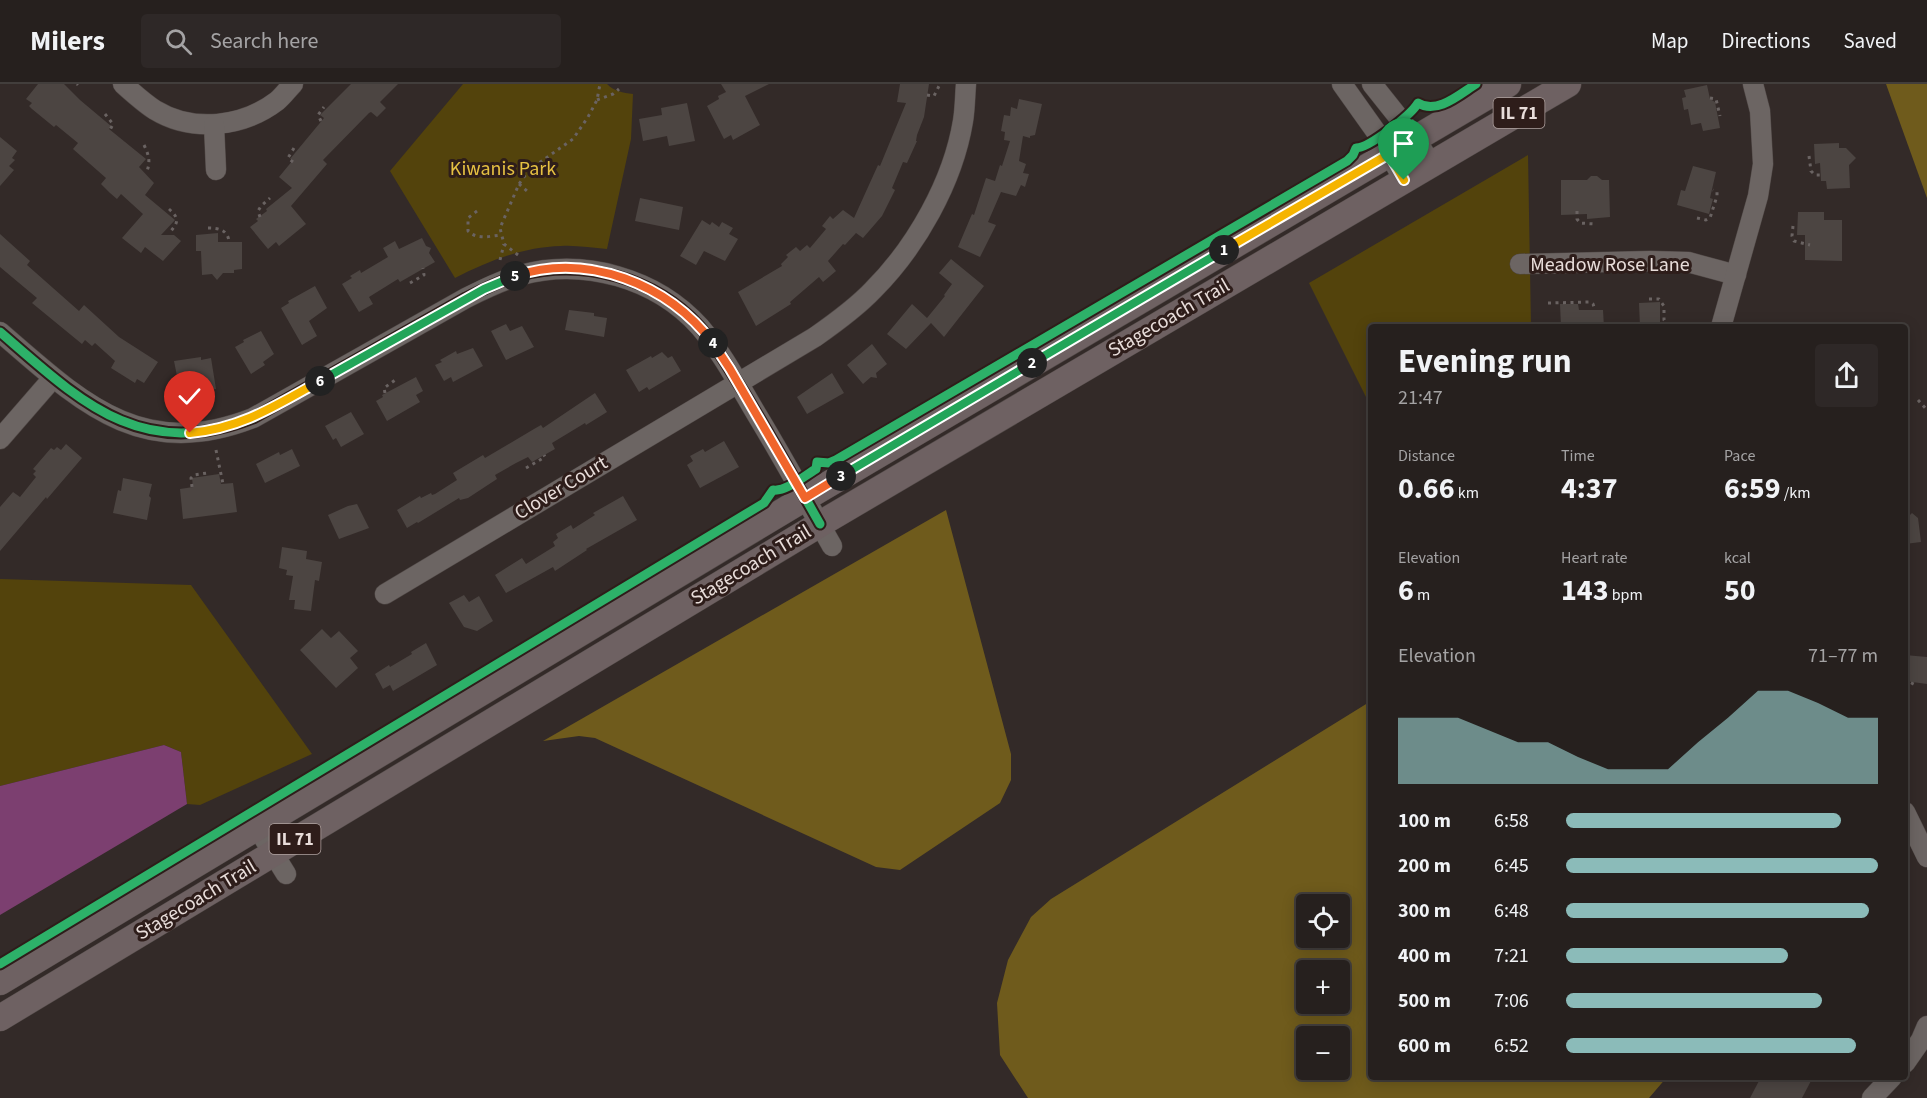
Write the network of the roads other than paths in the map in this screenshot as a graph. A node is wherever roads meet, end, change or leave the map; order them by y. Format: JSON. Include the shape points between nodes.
{"nodes":[{"id":1,"x":123,"y":84,"type":"edge"},
{"id":2,"x":293,"y":84,"type":"edge"},
{"id":3,"x":966,"y":84,"type":"edge"},
{"id":4,"x":1342,"y":84,"type":"edge"},
{"id":5,"x":1372,"y":84,"type":"edge"},
{"id":6,"x":1508,"y":84,"type":"edge"},
{"id":7,"x":1568,"y":84,"type":"edge"},
{"id":8,"x":1753,"y":84,"type":"edge"},
{"id":9,"x":214,"y":125,"type":"junction"},
{"id":10,"x":1415,"y":138,"type":"junction"},
{"id":11,"x":1389,"y":154,"type":"junction"},
{"id":12,"x":1431,"y":165,"type":"junction"},
{"id":13,"x":216,"y":170,"type":"dead end"},
{"id":14,"x":1404,"y":180,"type":"junction"},
{"id":15,"x":1520,"y":264,"type":"dead end"},
{"id":16,"x":1736,"y":275,"type":"junction"},
{"id":17,"x":1722,"y":324,"type":"edge"},
{"id":18,"x":0,"y":332,"type":"edge"},
{"id":19,"x":53,"y":378,"type":"junction"},
{"id":20,"x":738,"y":383,"type":"junction"},
{"id":21,"x":0,"y":439,"type":"edge"},
{"id":22,"x":805,"y":498,"type":"junction"},
{"id":23,"x":826,"y":535,"type":"junction"},
{"id":24,"x":385,"y":594,"type":"dead end"},
{"id":25,"x":1908,"y":818,"type":"edge"},
{"id":26,"x":257,"y":827,"type":"junction"},
{"id":27,"x":273,"y":853,"type":"junction"},
{"id":28,"x":1927,"y":857,"type":"edge"},
{"id":29,"x":286,"y":874,"type":"dead end"},
{"id":30,"x":0,"y":982,"type":"edge"},
{"id":31,"x":0,"y":1018,"type":"edge"},
{"id":32,"x":1925,"y":1036,"type":"edge"},
{"id":33,"x":1908,"y":1058,"type":"edge"},
{"id":34,"x":1889,"y":1080,"type":"edge"},
{"id":35,"x":1872,"y":1098,"type":"edge"}],
"edges":[{"from":1,"to":9,"type":"street","via":[[155,110],[185,123]]},
{"from":2,"to":9,"type":"street","via":[[277,101],[245,119]]},
{"from":3,"to":20,"type":"street","name":"Clover Court","via":[[964,120],[944,183],[921,229],[898,262],[839,320]]},
{"from":4,"to":11,"type":"street"},
{"from":5,"to":10,"type":"street"},
{"from":6,"to":10,"type":"main road","name":"Stagecoach Trail","number":"IL 71"},
{"from":7,"to":12,"type":"main road","name":"Stagecoach Trail","number":"IL 71"},
{"from":8,"to":16,"type":"street","via":[[1760,111],[1763,164]]},
{"from":9,"to":13,"type":"street"},
{"from":10,"to":11,"type":"main road","name":"Stagecoach Trail","number":"IL 71"},
{"from":10,"to":12,"type":"street"},
{"from":11,"to":14,"type":"street"},
{"from":11,"to":22,"type":"main road","name":"Stagecoach Trail","number":"IL 71"},
{"from":12,"to":14,"type":"main road","name":"Stagecoach Trail","number":"IL 71"},
{"from":14,"to":23,"type":"main road","name":"Stagecoach Trail","number":"IL 71"},
{"from":15,"to":16,"type":"street","name":"Meadow Rose Lane","via":[[1688,262]]},
{"from":16,"to":17,"type":"street"},
{"from":18,"to":19,"type":"street"},
{"from":19,"to":20,"type":"street","via":[[92,407],[128,424],[171,433],[220,429],[261,414],[499,282],[550,269],[574,269],[624,278],[657,292],[698,325]]},
{"from":19,"to":21,"type":"street"},
{"from":20,"to":22,"type":"street"},
{"from":20,"to":24,"type":"street","name":"Clover Court"},
{"from":22,"to":23,"type":"street"},
{"from":22,"to":26,"type":"main road","name":"Stagecoach Trail","number":"IL 71"},
{"from":23,"to":27,"type":"main road","name":"Stagecoach Trail","number":"IL 71"},
{"from":25,"to":28,"type":"street"},
{"from":26,"to":27,"type":"street"},
{"from":26,"to":30,"type":"main road","name":"Stagecoach Trail","number":"IL 71"},
{"from":27,"to":29,"type":"street"},
{"from":27,"to":31,"type":"main road","name":"Stagecoach Trail","number":"IL 71"},
{"from":32,"to":33,"type":"street"},
{"from":34,"to":35,"type":"street"}]}
